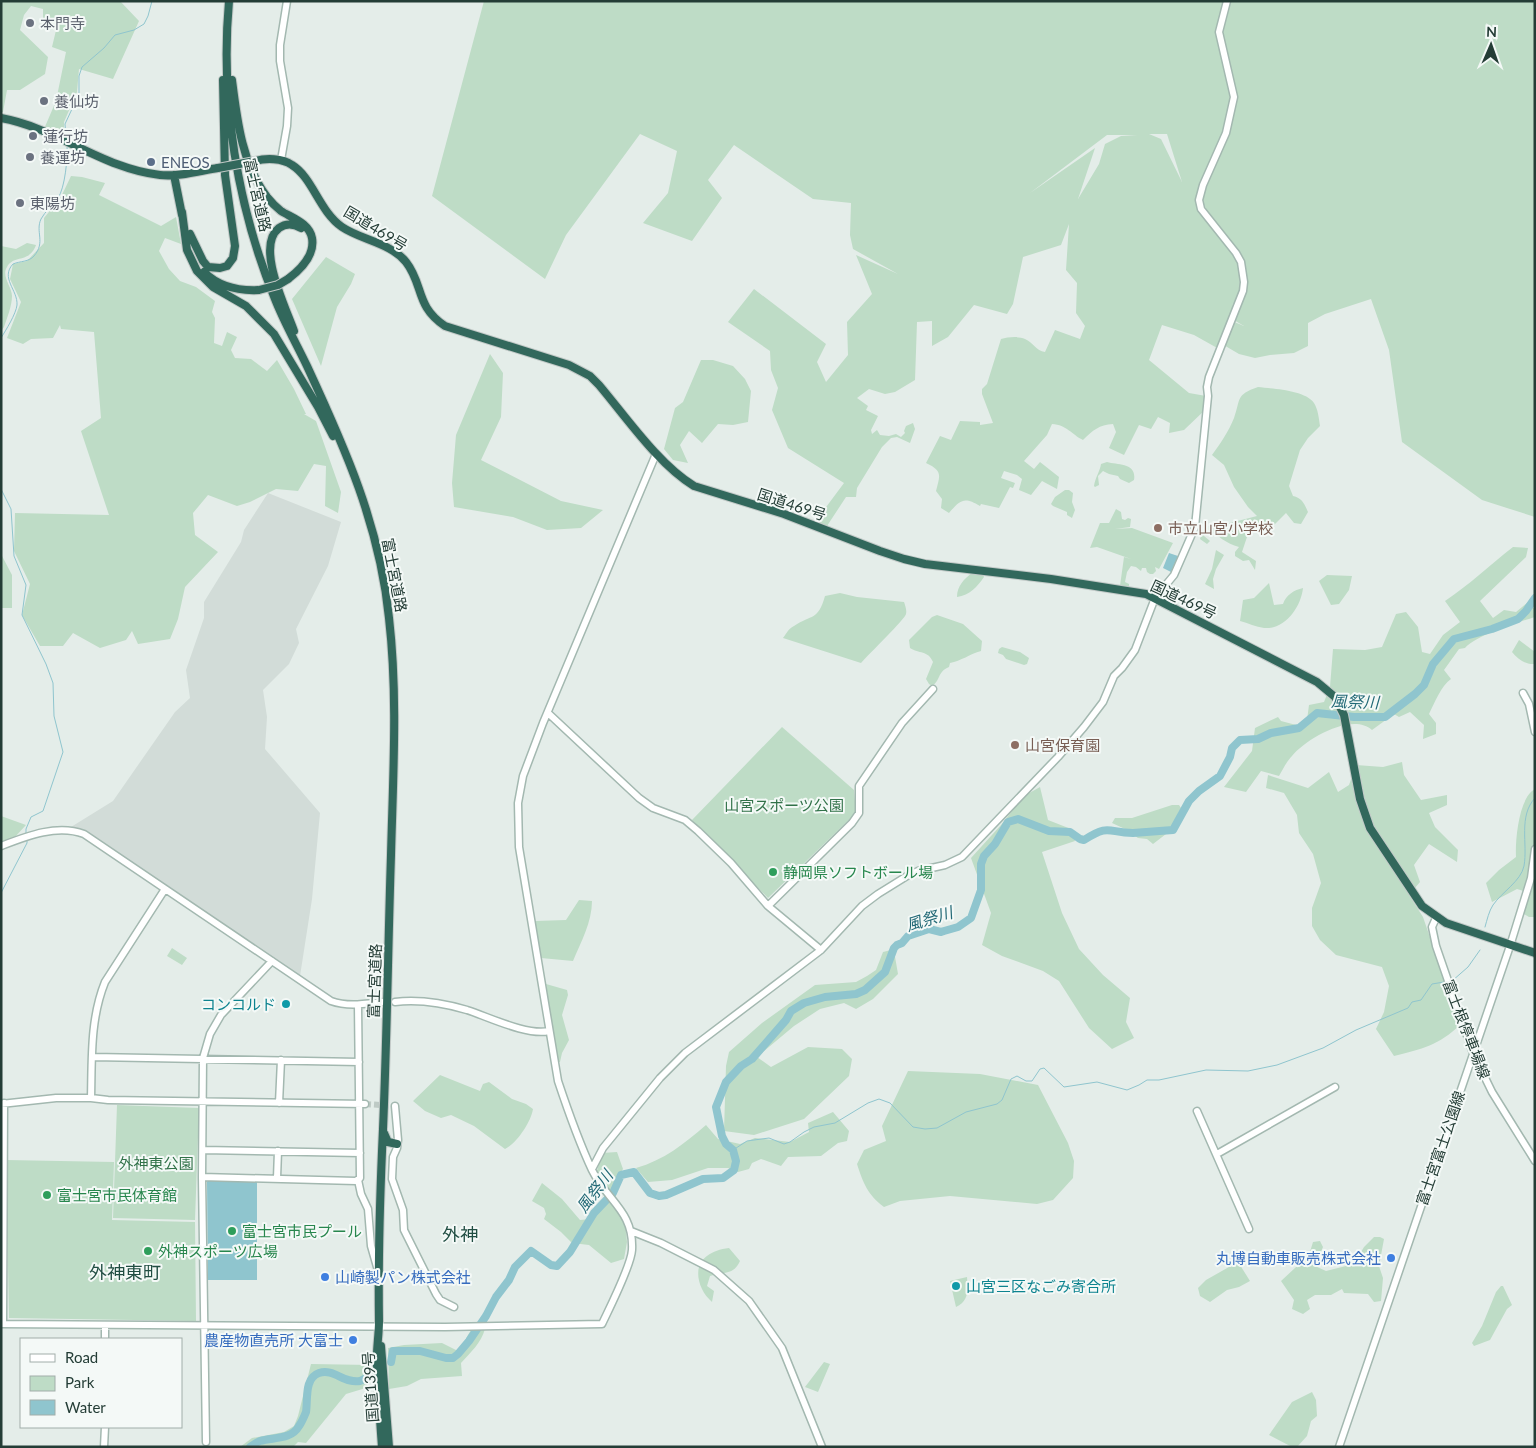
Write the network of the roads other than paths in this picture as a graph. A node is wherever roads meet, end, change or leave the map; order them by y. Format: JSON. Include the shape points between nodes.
{"nodes":[{"id":1,"x":229,"y":1,"type":"edge"},
{"id":2,"x":287,"y":1,"type":"edge"},
{"id":3,"x":1227,"y":1,"type":"edge"},
{"id":4,"x":227,"y":26,"type":"junction"},
{"id":5,"x":1,"y":118,"type":"edge"},
{"id":6,"x":281,"y":160,"type":"junction"},
{"id":7,"x":175,"y":175,"type":"junction"},
{"id":8,"x":182,"y":212,"type":"junction"},
{"id":9,"x":190,"y":234,"type":"junction"},
{"id":10,"x":287,"y":278,"type":"junction"},
{"id":11,"x":259,"y":289,"type":"junction"},
{"id":12,"x":305,"y":362,"type":"junction"},
{"id":13,"x":656,"y":454,"type":"junction"},
{"id":14,"x":361,"y":492,"type":"junction"},
{"id":15,"x":1155,"y":598,"type":"junction"},
{"id":16,"x":933,"y":689,"type":"dead end"},
{"id":17,"x":1523,"y":693,"type":"dead end"},
{"id":18,"x":548,"y":713,"type":"junction"},
{"id":19,"x":1535,"y":732,"type":"edge"},
{"id":20,"x":1,"y":846,"type":"edge"},
{"id":21,"x":1535,"y":849,"type":"edge"},
{"id":22,"x":165,"y":888,"type":"junction"},
{"id":23,"x":768,"y":906,"type":"junction"},
{"id":24,"x":1436,"y":918,"type":"junction"},
{"id":25,"x":1510,"y":946,"type":"junction"},
{"id":26,"x":821,"y":950,"type":"junction"},
{"id":27,"x":1535,"y":953,"type":"edge"},
{"id":28,"x":272,"y":961,"type":"junction"},
{"id":29,"x":382,"y":1002,"type":"dead end"},
{"id":30,"x":395,"y":1002,"type":"dead end"},
{"id":31,"x":358,"y":1005,"type":"junction"},
{"id":32,"x":549,"y":1031,"type":"junction"},
{"id":33,"x":1473,"y":1052,"type":"junction"},
{"id":34,"x":92,"y":1057,"type":"junction"},
{"id":35,"x":203,"y":1058,"type":"junction"},
{"id":36,"x":281,"y":1060,"type":"junction"},
{"id":37,"x":359,"y":1062,"type":"junction"},
{"id":38,"x":1335,"y":1087,"type":"dead end"},
{"id":39,"x":91,"y":1098,"type":"junction"},
{"id":40,"x":203,"y":1101,"type":"junction"},
{"id":41,"x":3,"y":1103,"type":"edge"},
{"id":42,"x":279,"y":1103,"type":"junction"},
{"id":43,"x":362,"y":1104,"type":"junction"},
{"id":44,"x":395,"y":1106,"type":"dead end"},
{"id":45,"x":1197,"y":1111,"type":"dead end"},
{"id":46,"x":383,"y":1129,"type":"junction"},
{"id":47,"x":397,"y":1144,"type":"junction"},
{"id":48,"x":203,"y":1150,"type":"junction"},
{"id":49,"x":278,"y":1151,"type":"junction"},
{"id":50,"x":360,"y":1153,"type":"junction"},
{"id":51,"x":1217,"y":1154,"type":"junction"},
{"id":52,"x":1535,"y":1161,"type":"edge"},
{"id":53,"x":592,"y":1169,"type":"junction"},
{"id":54,"x":202,"y":1177,"type":"junction"},
{"id":55,"x":278,"y":1178,"type":"junction"},
{"id":56,"x":358,"y":1180,"type":"junction"},
{"id":57,"x":380,"y":1180,"type":"junction"},
{"id":58,"x":1249,"y":1229,"type":"dead end"},
{"id":59,"x":631,"y":1231,"type":"junction"},
{"id":60,"x":378,"y":1268,"type":"junction"},
{"id":61,"x":454,"y":1307,"type":"dead end"},
{"id":62,"x":2,"y":1324,"type":"edge"},
{"id":63,"x":105,"y":1325,"type":"junction"},
{"id":64,"x":204,"y":1325,"type":"junction"},
{"id":65,"x":379,"y":1326,"type":"junction"},
{"id":66,"x":105,"y":1338,"type":"edge"},
{"id":67,"x":104,"y":1428,"type":"edge"},
{"id":68,"x":206,"y":1442,"type":"dead end"},
{"id":69,"x":104,"y":1447,"type":"edge"},
{"id":70,"x":382,"y":1447,"type":"edge"},
{"id":71,"x":389,"y":1447,"type":"edge"},
{"id":72,"x":822,"y":1447,"type":"edge"},
{"id":73,"x":1339,"y":1447,"type":"edge"}],
"edges":[{"from":1,"to":4,"type":"highway","name":"富士宮道路"},
{"from":2,"to":6,"type":"street","via":[[280,45],[288,108]]},
{"from":3,"to":15,"type":"street","via":[[1219,32],[1234,97],[1226,133],[1200,193],[1199,205],[1241,262],[1243,291],[1209,377],[1195,527],[1174,574]]},
{"from":4,"to":9,"type":"highway","via":[[223,149],[235,246],[233,258],[226,266],[208,267]]},
{"from":4,"to":10,"type":"highway","via":[[240,131],[250,166],[274,205],[304,224],[312,237],[309,256]]},
{"from":4,"to":12,"type":"highway","name":"富士宮道路","via":[[229,103],[243,200],[268,281]]},
{"from":5,"to":7,"type":"highway","via":[[28,124],[124,166],[149,173]]},
{"from":6,"to":7,"type":"highway","bridge":true,"via":[[255,161]]},
{"from":6,"to":13,"type":"highway","name":"国道469号","via":[[302,174],[321,205],[342,227],[405,260],[425,307],[438,321],[455,330],[582,371],[596,381]]},
{"from":7,"to":8,"type":"highway"},
{"from":7,"to":9,"type":"highway"},
{"from":8,"to":11,"type":"highway","via":[[192,253],[205,273],[238,290]]},
{"from":8,"to":14,"type":"highway","via":[[187,250],[194,266],[205,280],[246,306],[274,334],[318,407]]},
{"from":9,"to":11,"type":"highway","via":[[196,255],[215,278],[227,284]]},
{"from":10,"to":11,"type":"highway","bridge":true,"via":[[278,285]]},
{"from":10,"to":12,"type":"highway","via":[[305,258],[309,246],[306,234],[293,224],[278,229],[269,248],[276,281]]},
{"from":12,"to":14,"type":"highway","name":"富士宮道路"},
{"from":13,"to":15,"type":"highway","name":"国道469号","via":[[682,478],[699,488],[784,514],[904,559],[1116,589]]},
{"from":13,"to":18,"type":"street"},
{"from":14,"to":46,"type":"highway","name":"富士宮道路","via":[[386,591],[392,655],[393,772]]},
{"from":15,"to":24,"type":"highway","name":"国道469号","via":[[1317,682],[1335,697],[1344,715],[1360,799],[1370,828],[1413,894]]},
{"from":15,"to":26,"type":"street","via":[[1135,650],[1114,676],[1104,702],[1058,757],[958,860],[918,871],[878,894],[862,906]]},
{"from":16,"to":23,"type":"street","via":[[902,723],[858,786],[859,813],[852,823]]},
{"from":17,"to":19,"type":"street"},
{"from":18,"to":23,"type":"street","via":[[639,798],[653,808],[685,820],[698,831]]},
{"from":18,"to":32,"type":"street","via":[[523,776],[517,814],[519,848]]},
{"from":20,"to":22,"type":"street","via":[[58,829],[75,831]]},
{"from":21,"to":25,"type":"street","name":"富士宮富士公園線","via":[[1531,878]]},
{"from":22,"to":28,"type":"street"},
{"from":22,"to":34,"type":"street","via":[[105,982],[94,1022]]},
{"from":23,"to":26,"type":"street"},
{"from":24,"to":25,"type":"highway","name":"国道469号"},
{"from":24,"to":33,"type":"street","name":"富士根停車場線","via":[[1432,927],[1436,946]]},
{"from":25,"to":27,"type":"highway","name":"国道469号"},
{"from":25,"to":33,"type":"street","name":"富士宮富士公園線"},
{"from":26,"to":53,"type":"street","via":[[685,1053],[660,1078],[603,1148]]},
{"from":28,"to":31,"type":"street","via":[[331,1001]]},
{"from":28,"to":35,"type":"street","via":[[221,1015],[210,1034]]},
{"from":29,"to":31,"type":"street"},
{"from":30,"to":32,"type":"street","via":[[434,1002],[535,1032]]},
{"from":31,"to":37,"type":"street"},
{"from":32,"to":53,"type":"street","via":[[558,1082]]},
{"from":33,"to":52,"type":"street","name":"富士根停車場線","via":[[1492,1092]]},
{"from":33,"to":73,"type":"street","name":"富士宮富士公園線"},
{"from":34,"to":35,"type":"street"},
{"from":34,"to":39,"type":"street"},
{"from":35,"to":36,"type":"street"},
{"from":35,"to":40,"type":"street"},
{"from":36,"to":37,"type":"street"},
{"from":36,"to":42,"type":"street"},
{"from":37,"to":43,"type":"street"},
{"from":38,"to":51,"type":"street"},
{"from":39,"to":40,"type":"street"},
{"from":39,"to":41,"type":"street"},
{"from":40,"to":42,"type":"street"},
{"from":40,"to":48,"type":"street"},
{"from":41,"to":62,"type":"street"},
{"from":42,"to":43,"type":"street"},
{"from":43,"to":50,"type":"street"},
{"from":44,"to":47,"type":"street"},
{"from":45,"to":51,"type":"street"},
{"from":46,"to":47,"type":"highway","via":[[386,1140]]},
{"from":46,"to":57,"type":"highway","name":"富士宮道路"},
{"from":47,"to":57,"type":"street","via":[[389,1146],[384,1153]]},
{"from":47,"to":61,"type":"street","via":[[392,1179],[403,1210],[404,1230],[436,1294],[440,1300]]},
{"from":48,"to":49,"type":"street"},
{"from":48,"to":54,"type":"street"},
{"from":49,"to":50,"type":"street"},
{"from":49,"to":55,"type":"street"},
{"from":50,"to":56,"type":"street"},
{"from":51,"to":58,"type":"street"},
{"from":53,"to":59,"type":"street","via":[[629,1222]]},
{"from":54,"to":55,"type":"street"},
{"from":54,"to":64,"type":"street"},
{"from":55,"to":56,"type":"street"},
{"from":56,"to":60,"type":"street","via":[[368,1209],[370,1246]]},
{"from":57,"to":60,"type":"highway","name":"国道139号"},
{"from":59,"to":65,"type":"street","via":[[632,1251],[602,1324]]},
{"from":59,"to":72,"type":"street","via":[[714,1270],[749,1301],[782,1348]]},
{"from":60,"to":65,"type":"highway","name":"国道139号"},
{"from":62,"to":63,"type":"street"},
{"from":63,"to":64,"type":"street"},
{"from":63,"to":66,"type":"street"},
{"from":64,"to":65,"type":"street"},
{"from":64,"to":68,"type":"street"},
{"from":65,"to":70,"type":"highway","name":"国道139号","via":[[376,1362]]},
{"from":65,"to":71,"type":"highway","name":"国道139号"},
{"from":67,"to":69,"type":"street"}]}
